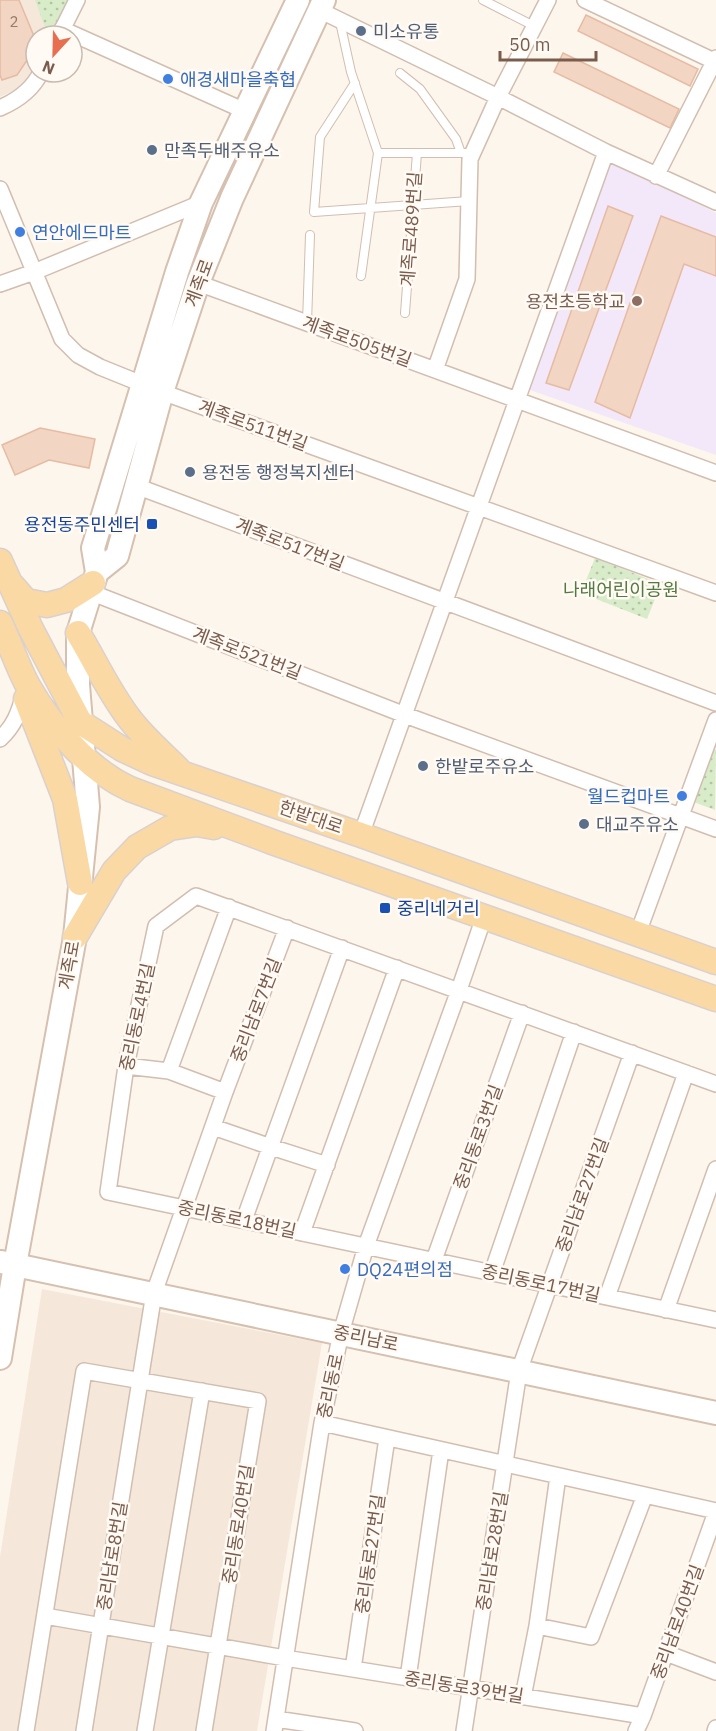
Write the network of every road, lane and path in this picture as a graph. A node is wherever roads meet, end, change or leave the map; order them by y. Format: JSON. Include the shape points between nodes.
{"nodes":[{"id":1,"x":77,"y":0,"type":"edge"},
{"id":2,"x":297,"y":0,"type":"edge"},
{"id":3,"x":483,"y":0,"type":"edge"},
{"id":4,"x":548,"y":0,"type":"edge"},
{"id":5,"x":585,"y":0,"type":"edge"},
{"id":6,"x":322,"y":5,"type":"edge"},
{"id":7,"x":339,"y":20,"type":"junction"},
{"id":8,"x":65,"y":24,"type":"edge"},
{"id":9,"x":534,"y":26,"type":"junction"},
{"id":10,"x":84,"y":43,"type":"edge"},
{"id":11,"x":715,"y":61,"type":"edge"},
{"id":12,"x":400,"y":73,"type":"dead end"},
{"id":13,"x":355,"y":83,"type":"junction"},
{"id":14,"x":33,"y":84,"type":"edge"},
{"id":15,"x":498,"y":97,"type":"junction"},
{"id":16,"x":0,"y":108,"type":"edge"},
{"id":17,"x":244,"y":111,"type":"junction"},
{"id":18,"x":606,"y":152,"type":"junction"},
{"id":19,"x":378,"y":153,"type":"junction"},
{"id":20,"x":417,"y":153,"type":"junction"},
{"id":21,"x":466,"y":153,"type":"junction"},
{"id":22,"x":656,"y":176,"type":"junction"},
{"id":23,"x":0,"y":189,"type":"edge"},
{"id":24,"x":469,"y":201,"type":"junction"},
{"id":25,"x":716,"y":202,"type":"edge"},
{"id":26,"x":201,"y":203,"type":"junction"},
{"id":27,"x":413,"y":205,"type":"junction"},
{"id":28,"x":370,"y":208,"type":"junction"},
{"id":29,"x":309,"y":235,"type":"dead end"},
{"id":30,"x":34,"y":272,"type":"junction"},
{"id":31,"x":361,"y":276,"type":"dead end"},
{"id":32,"x":198,"y":283,"type":"junction"},
{"id":33,"x":0,"y":284,"type":"edge"},
{"id":34,"x":405,"y":313,"type":"dead end"},
{"id":35,"x":307,"y":323,"type":"junction"},
{"id":36,"x":435,"y":370,"type":"junction"},
{"id":37,"x":152,"y":388,"type":"junction"},
{"id":38,"x":516,"y":400,"type":"junction"},
{"id":39,"x":716,"y":473,"type":"edge"},
{"id":40,"x":136,"y":486,"type":"junction"},
{"id":41,"x":479,"y":507,"type":"junction"},
{"id":42,"x":3,"y":570,"type":"edge"},
{"id":43,"x":93,"y":582,"type":"junction"},
{"id":44,"x":716,"y":593,"type":"edge"},
{"id":45,"x":444,"y":602,"type":"junction"},
{"id":46,"x":3,"y":630,"type":"edge"},
{"id":47,"x":78,"y":633,"type":"junction"},
{"id":48,"x":24,"y":694,"type":"junction"},
{"id":49,"x":716,"y":703,"type":"edge"},
{"id":50,"x":405,"y":715,"type":"junction"},
{"id":51,"x":716,"y":720,"type":"edge"},
{"id":52,"x":80,"y":722,"type":"junction"},
{"id":53,"x":0,"y":739,"type":"edge"},
{"id":54,"x":84,"y":757,"type":"junction"},
{"id":55,"x":182,"y":773,"type":"junction"},
{"id":56,"x":680,"y":816,"type":"junction"},
{"id":57,"x":716,"y":829,"type":"edge"},
{"id":58,"x":361,"y":835,"type":"junction"},
{"id":59,"x":275,"y":843,"type":"junction"},
{"id":60,"x":80,"y":883,"type":"junction"},
{"id":61,"x":229,"y":907,"type":"junction"},
{"id":62,"x":484,"y":917,"type":"junction"},
{"id":63,"x":287,"y":928,"type":"junction"},
{"id":64,"x":638,"y":933,"type":"junction"},
{"id":65,"x":75,"y":937,"type":"junction"},
{"id":66,"x":342,"y":948,"type":"junction"},
{"id":67,"x":716,"y":962,"type":"edge"},
{"id":68,"x":397,"y":968,"type":"junction"},
{"id":69,"x":459,"y":990,"type":"junction"},
{"id":70,"x":716,"y":999,"type":"edge"},
{"id":71,"x":522,"y":1013,"type":"junction"},
{"id":72,"x":574,"y":1032,"type":"junction"},
{"id":73,"x":632,"y":1053,"type":"junction"},
{"id":74,"x":126,"y":1066,"type":"junction"},
{"id":75,"x":169,"y":1071,"type":"junction"},
{"id":76,"x":686,"y":1073,"type":"junction"},
{"id":77,"x":716,"y":1084,"type":"edge"},
{"id":78,"x":225,"y":1092,"type":"junction"},
{"id":79,"x":213,"y":1126,"type":"junction"},
{"id":80,"x":271,"y":1147,"type":"junction"},
{"id":81,"x":327,"y":1165,"type":"junction"},
{"id":82,"x":716,"y":1170,"type":"edge"},
{"id":83,"x":108,"y":1192,"type":"joint"},
{"id":84,"x":184,"y":1208,"type":"junction"},
{"id":85,"x":244,"y":1220,"type":"junction"},
{"id":86,"x":302,"y":1233,"type":"junction"},
{"id":87,"x":366,"y":1246,"type":"junction"},
{"id":88,"x":434,"y":1260,"type":"junction"},
{"id":89,"x":8,"y":1263,"type":"edge"},
{"id":90,"x":492,"y":1273,"type":"junction"},
{"id":91,"x":550,"y":1285,"type":"junction"},
{"id":92,"x":154,"y":1293,"type":"junction"},
{"id":93,"x":607,"y":1297,"type":"junction"},
{"id":94,"x":666,"y":1310,"type":"junction"},
{"id":95,"x":716,"y":1320,"type":"edge"},
{"id":96,"x":341,"y":1333,"type":"junction"},
{"id":97,"x":0,"y":1358,"type":"edge"},
{"id":98,"x":519,"y":1371,"type":"junction"},
{"id":99,"x":140,"y":1381,"type":"junction"},
{"id":100,"x":202,"y":1391,"type":"junction"},
{"id":101,"x":716,"y":1413,"type":"edge"},
{"id":102,"x":322,"y":1424,"type":"junction"},
{"id":103,"x":387,"y":1438,"type":"junction"},
{"id":104,"x":441,"y":1450,"type":"junction"},
{"id":105,"x":505,"y":1464,"type":"junction"},
{"id":106,"x":558,"y":1476,"type":"junction"},
{"id":107,"x":645,"y":1495,"type":"junction"},
{"id":108,"x":716,"y":1511,"type":"edge"},
{"id":109,"x":45,"y":1616,"type":"junction"},
{"id":110,"x":101,"y":1626,"type":"junction"},
{"id":111,"x":537,"y":1626,"type":"junction"},
{"id":112,"x":160,"y":1636,"type":"junction"},
{"id":113,"x":218,"y":1647,"type":"junction"},
{"id":114,"x":666,"y":1653,"type":"junction"},
{"id":115,"x":285,"y":1658,"type":"junction"},
{"id":116,"x":354,"y":1669,"type":"junction"},
{"id":117,"x":716,"y":1671,"type":"edge"},
{"id":118,"x":408,"y":1678,"type":"junction"},
{"id":119,"x":471,"y":1688,"type":"junction"},
{"id":120,"x":523,"y":1697,"type":"junction"},
{"id":121,"x":643,"y":1716,"type":"junction"},
{"id":122,"x":275,"y":1725,"type":"edge"},
{"id":123,"x":344,"y":1730,"type":"edge"},
{"id":124,"x":26,"y":1731,"type":"edge"},
{"id":125,"x":84,"y":1731,"type":"edge"},
{"id":126,"x":145,"y":1731,"type":"edge"},
{"id":127,"x":204,"y":1731,"type":"edge"},
{"id":128,"x":464,"y":1731,"type":"edge"},
{"id":129,"x":636,"y":1731,"type":"edge"}],
"edges":[{"from":1,"to":8,"type":"street"},
{"from":2,"to":17,"type":"main road","name":"계족로"},
{"from":3,"to":9,"type":"lane"},
{"from":4,"to":9,"type":"street"},
{"from":5,"to":11,"type":"street"},
{"from":6,"to":7,"type":"street"},
{"from":6,"to":32,"type":"main road","name":"계족로","via":[[232,198]]},
{"from":7,"to":13,"type":"lane"},
{"from":7,"to":15,"type":"street"},
{"from":9,"to":15,"type":"street"},
{"from":10,"to":17,"type":"street"},
{"from":11,"to":22,"type":"street"},
{"from":12,"to":21,"type":"lane","via":[[420,89]]},
{"from":13,"to":19,"type":"lane"},
{"from":13,"to":28,"type":"lane","via":[[320,137],[314,212]]},
{"from":14,"to":16,"type":"street","via":[[17,101]]},
{"from":15,"to":18,"type":"street"},
{"from":15,"to":21,"type":"street"},
{"from":17,"to":26,"type":"main road","name":"계족로"},
{"from":18,"to":22,"type":"street"},
{"from":18,"to":38,"type":"street"},
{"from":19,"to":20,"type":"lane"},
{"from":19,"to":28,"type":"lane"},
{"from":20,"to":21,"type":"lane","name":"계족로489번길"},
{"from":20,"to":27,"type":"lane","name":"계족로489번길"},
{"from":21,"to":24,"type":"street","via":[[470,159]]},
{"from":22,"to":25,"type":"street"},
{"from":23,"to":30,"type":"street","name":"계족로511번길"},
{"from":24,"to":27,"type":"lane"},
{"from":24,"to":36,"type":"street","via":[[467,279]]},
{"from":26,"to":30,"type":"street"},
{"from":26,"to":37,"type":"main road","name":"계족로","via":[[177,272]]},
{"from":27,"to":28,"type":"lane"},
{"from":27,"to":34,"type":"lane","name":"계족로489번길"},
{"from":28,"to":31,"type":"lane"},
{"from":29,"to":35,"type":"lane"},
{"from":30,"to":33,"type":"street"},
{"from":30,"to":37,"type":"street","name":"계족로511번길","via":[[62,339],[78,356]]},
{"from":32,"to":35,"type":"street","name":"계족로505번길"},
{"from":32,"to":37,"type":"main road","name":"계족로"},
{"from":35,"to":36,"type":"street","name":"계족로505번길"},
{"from":36,"to":38,"type":"street","name":"계족로505번길"},
{"from":37,"to":40,"type":"main road","name":"계족로"},
{"from":37,"to":41,"type":"street","name":"계족로511번길"},
{"from":37,"to":43,"type":"main road","name":"계족로","via":[[93,548]]},
{"from":38,"to":39,"type":"street","name":"계족로505번길"},
{"from":38,"to":41,"type":"street"},
{"from":40,"to":43,"type":"main road","name":"계족로","via":[[117,556]]},
{"from":40,"to":45,"type":"street","name":"계족로517번길"},
{"from":41,"to":44,"type":"street","name":"계족로511번길"},
{"from":41,"to":45,"type":"street"},
{"from":42,"to":43,"type":"main road","via":[[26,601],[47,605],[66,600]]},
{"from":42,"to":52,"type":"main road","name":"한밭대로"},
{"from":43,"to":47,"type":"main road","name":"계족로"},
{"from":43,"to":50,"type":"street","name":"계족로521번길"},
{"from":45,"to":49,"type":"street","name":"계족로517번길"},
{"from":45,"to":50,"type":"street"},
{"from":46,"to":48,"type":"main road","via":[[9,658]]},
{"from":46,"to":54,"type":"main road","name":"한밭대로","via":[[28,686]]},
{"from":47,"to":52,"type":"main road","name":"계족로"},
{"from":47,"to":55,"type":"main road","via":[[129,718]]},
{"from":48,"to":53,"type":"street","via":[[18,717]]},
{"from":48,"to":60,"type":"main road","via":[[65,799]]},
{"from":50,"to":56,"type":"street","name":"계족로521번길"},
{"from":50,"to":58,"type":"street"},
{"from":51,"to":56,"type":"street"},
{"from":52,"to":54,"type":"main road","name":"계족로"},
{"from":52,"to":55,"type":"main road","name":"한밭대로","via":[[138,758]]},
{"from":54,"to":59,"type":"main road","name":"한밭대로","via":[[114,782]]},
{"from":54,"to":60,"type":"main road","name":"계족로","via":[[88,807]]},
{"from":55,"to":58,"type":"main road","name":"한밭대로"},
{"from":56,"to":57,"type":"street","name":"계족로521번길"},
{"from":56,"to":64,"type":"street"},
{"from":58,"to":64,"type":"main road","name":"한밭대로"},
{"from":59,"to":62,"type":"main road","name":"한밭대로"},
{"from":59,"to":65,"type":"main road","via":[[207,825],[170,828],[137,847],[114,871]]},
{"from":60,"to":65,"type":"main road","name":"계족로"},
{"from":61,"to":63,"type":"street","name":"중리동로4번길"},
{"from":61,"to":74,"type":"street","name":"중리동로4번길","via":[[196,896],[156,926]]},
{"from":61,"to":75,"type":"street"},
{"from":62,"to":69,"type":"street","name":"중리동로"},
{"from":62,"to":70,"type":"main road","name":"한밭대로"},
{"from":63,"to":66,"type":"street","name":"중리동로4번길"},
{"from":63,"to":78,"type":"street","name":"중리남로7번길"},
{"from":64,"to":67,"type":"main road","name":"한밭대로"},
{"from":65,"to":89,"type":"main road","name":"계족로"},
{"from":66,"to":68,"type":"street","name":"중리동로4번길"},
{"from":66,"to":80,"type":"street"},
{"from":68,"to":69,"type":"street","name":"중리동로4번길"},
{"from":68,"to":81,"type":"street"},
{"from":69,"to":71,"type":"street"},
{"from":69,"to":87,"type":"street","name":"중리동로"},
{"from":71,"to":72,"type":"street"},
{"from":71,"to":88,"type":"street","name":"중리동로3번길"},
{"from":72,"to":73,"type":"street"},
{"from":72,"to":90,"type":"street"},
{"from":73,"to":76,"type":"street"},
{"from":73,"to":91,"type":"street","name":"중리남로27번길"},
{"from":74,"to":75,"type":"street"},
{"from":74,"to":83,"type":"street","name":"중리동로4번길"},
{"from":75,"to":78,"type":"street"},
{"from":76,"to":77,"type":"street"},
{"from":76,"to":93,"type":"street"},
{"from":78,"to":79,"type":"street","name":"중리남로7번길"},
{"from":79,"to":80,"type":"street"},
{"from":79,"to":84,"type":"street","name":"중리남로7번길"},
{"from":80,"to":81,"type":"street"},
{"from":80,"to":85,"type":"street"},
{"from":81,"to":86,"type":"street"},
{"from":82,"to":94,"type":"street"},
{"from":83,"to":84,"type":"street","name":"중리동로18번길"},
{"from":84,"to":85,"type":"street","name":"중리동로18번길"},
{"from":84,"to":92,"type":"street","name":"중리남로7번길"},
{"from":85,"to":86,"type":"street","name":"중리동로18번길"},
{"from":86,"to":87,"type":"street","name":"중리동로18번길"},
{"from":87,"to":88,"type":"street","name":"중리동로17번길"},
{"from":87,"to":96,"type":"street","name":"중리동로"},
{"from":88,"to":90,"type":"street","name":"중리동로17번길"},
{"from":89,"to":92,"type":"main road","name":"중리남로"},
{"from":89,"to":97,"type":"main road","name":"계족로"},
{"from":90,"to":91,"type":"street","name":"중리동로17번길"},
{"from":91,"to":93,"type":"street","name":"중리동로17번길"},
{"from":91,"to":98,"type":"street","name":"중리남로27번길"},
{"from":92,"to":96,"type":"main road","name":"중리남로"},
{"from":92,"to":99,"type":"street","name":"중리남로8번길"},
{"from":93,"to":94,"type":"street","name":"중리동로17번길"},
{"from":94,"to":95,"type":"street","name":"중리동로17번길"},
{"from":96,"to":98,"type":"main road","name":"중리남로"},
{"from":96,"to":102,"type":"street","name":"중리동로"},
{"from":98,"to":101,"type":"main road","name":"중리남로"},
{"from":98,"to":105,"type":"street","name":"중리남로28번길"},
{"from":99,"to":100,"type":"street"},
{"from":99,"to":109,"type":"street","via":[[84,1371]]},
{"from":99,"to":110,"type":"street","name":"중리남로8번길"},
{"from":100,"to":112,"type":"street"},
{"from":100,"to":113,"type":"street","name":"중리동로40번길","via":[[258,1401]]},
{"from":102,"to":103,"type":"street"},
{"from":102,"to":115,"type":"street","name":"중리동로"},
{"from":103,"to":104,"type":"street"},
{"from":103,"to":116,"type":"street","name":"중리동로27번길"},
{"from":104,"to":105,"type":"street"},
{"from":104,"to":118,"type":"street"},
{"from":105,"to":106,"type":"street"},
{"from":105,"to":119,"type":"street","name":"중리남로28번길"},
{"from":106,"to":107,"type":"street"},
{"from":106,"to":111,"type":"street"},
{"from":107,"to":108,"type":"street"},
{"from":107,"to":111,"type":"street","via":[[591,1637]]},
{"from":108,"to":114,"type":"street","name":"중리남로40번길"},
{"from":109,"to":110,"type":"street"},
{"from":109,"to":124,"type":"street"},
{"from":110,"to":112,"type":"street"},
{"from":110,"to":125,"type":"street","name":"중리남로8번길"},
{"from":111,"to":120,"type":"street"},
{"from":112,"to":113,"type":"street"},
{"from":112,"to":126,"type":"street"},
{"from":113,"to":115,"type":"street"},
{"from":113,"to":127,"type":"street","name":"중리동로40번길"},
{"from":114,"to":117,"type":"street"},
{"from":114,"to":121,"type":"street","name":"중리남로40번길"},
{"from":115,"to":116,"type":"street","name":"중리동로39번길"},
{"from":115,"to":122,"type":"street","name":"중리동로"},
{"from":116,"to":118,"type":"street","name":"중리동로39번길"},
{"from":118,"to":119,"type":"street","name":"중리동로39번길"},
{"from":119,"to":120,"type":"street","name":"중리동로39번길"},
{"from":119,"to":128,"type":"street","name":"중리남로28번길"},
{"from":120,"to":121,"type":"street","name":"중리동로39번길"},
{"from":121,"to":129,"type":"street","name":"중리남로40번길"},
{"from":122,"to":123,"type":"street"}]}
